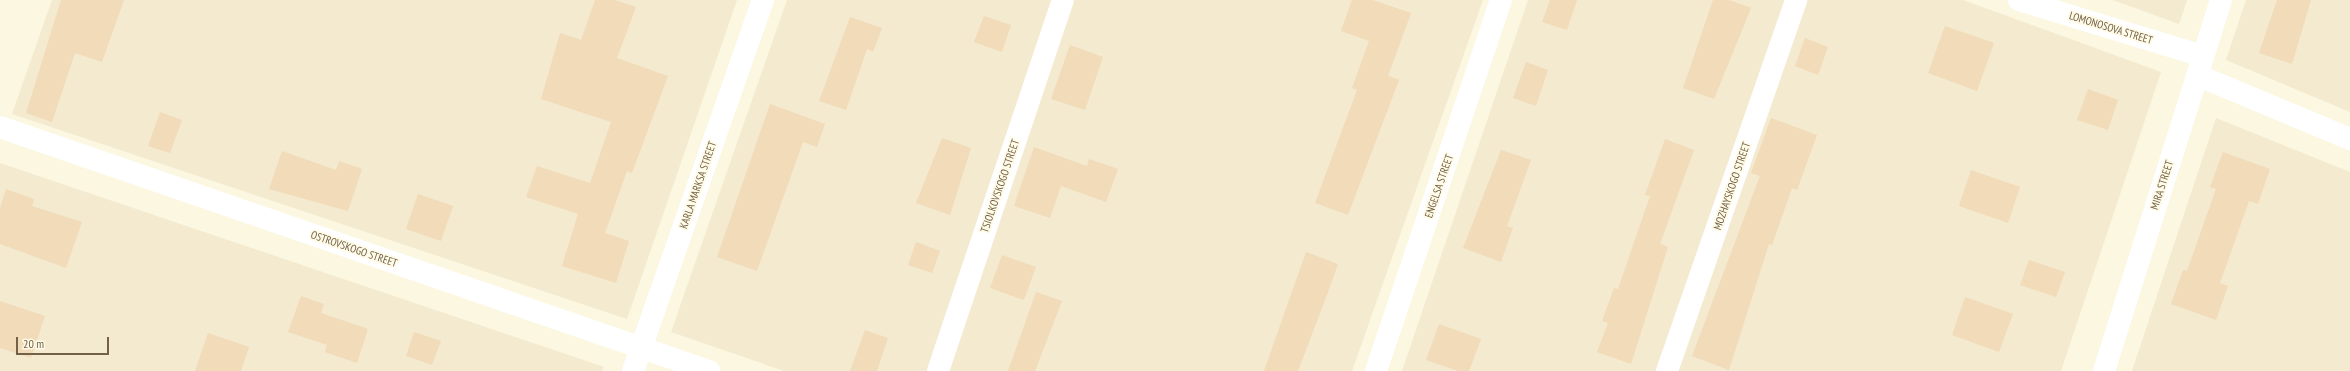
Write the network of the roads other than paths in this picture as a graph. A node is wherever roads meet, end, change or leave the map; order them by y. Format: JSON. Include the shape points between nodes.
{"nodes":[{"id":1,"x":763,"y":0,"type":"edge"},
{"id":2,"x":1063,"y":0,"type":"edge"},
{"id":3,"x":1501,"y":0,"type":"edge"},
{"id":4,"x":1796,"y":0,"type":"edge"},
{"id":5,"x":2019,"y":0,"type":"edge"},
{"id":6,"x":2220,"y":0,"type":"edge"},
{"id":7,"x":2200,"y":65,"type":"junction"},
{"id":8,"x":0,"y":127,"type":"edge"},
{"id":9,"x":2350,"y":139,"type":"edge"},
{"id":10,"x":642,"y":348,"type":"junction"},
{"id":11,"x":633,"y":371,"type":"edge"},
{"id":12,"x":709,"y":371,"type":"edge"},
{"id":13,"x":938,"y":371,"type":"edge"},
{"id":14,"x":1376,"y":371,"type":"edge"},
{"id":15,"x":1667,"y":371,"type":"edge"},
{"id":16,"x":2104,"y":371,"type":"edge"}],
"edges":[{"from":1,"to":10,"type":"street","name":"KARLA MARKSA STREET"},
{"from":2,"to":13,"type":"street","name":"TSIOLKOVSKOGO STREET"},
{"from":3,"to":14,"type":"street","name":"ENGELSA STREET"},
{"from":4,"to":15,"type":"street","name":"MOZHAYSKOGO STREET"},
{"from":5,"to":7,"type":"street","name":"LOMONOSOVA STREET"},
{"from":6,"to":7,"type":"street","name":"MIRA STREET"},
{"from":7,"to":9,"type":"street","name":"LOMONOSOVA STREET"},
{"from":7,"to":16,"type":"street","name":"MIRA STREET"},
{"from":8,"to":10,"type":"street","name":"OSTROVSKOGO STREET"},
{"from":10,"to":11,"type":"street","name":"KARLA MARKSA STREET"},
{"from":10,"to":12,"type":"street","name":"OSTROVSKOGO STREET"}]}
